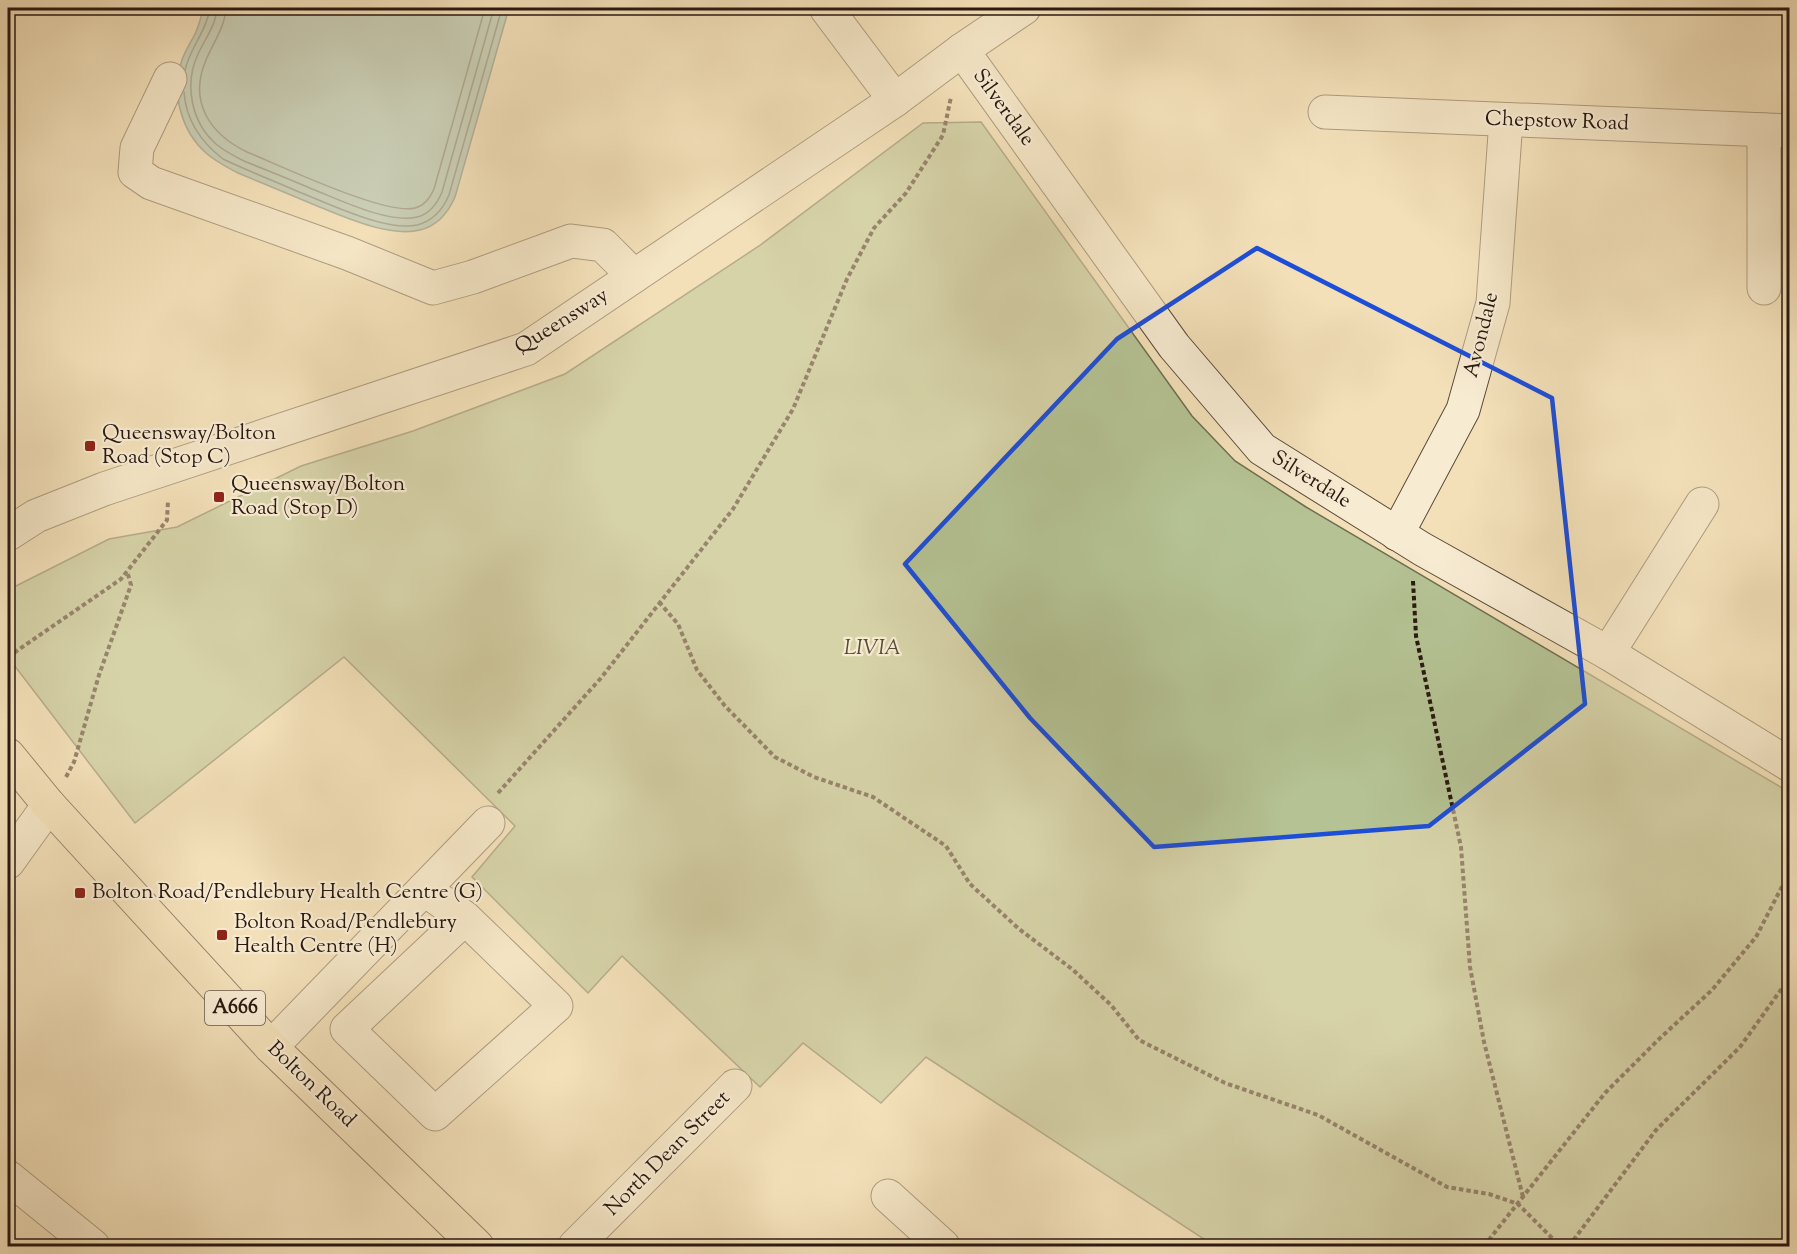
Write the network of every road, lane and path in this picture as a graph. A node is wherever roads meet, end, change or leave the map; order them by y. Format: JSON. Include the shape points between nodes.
{"nodes":[{"id":1,"x":826,"y":8,"type":"edge"},
{"id":2,"x":1024,"y":8,"type":"edge"},
{"id":3,"x":962,"y":50,"type":"junction"},
{"id":4,"x":170,"y":79,"type":"dead end"},
{"id":5,"x":895,"y":100,"type":"junction"},
{"id":6,"x":1325,"y":112,"type":"dead end"},
{"id":7,"x":1506,"y":120,"type":"junction"},
{"id":8,"x":1777,"y":131,"type":"edge"},
{"id":9,"x":634,"y":276,"type":"junction"},
{"id":10,"x":1764,"y":288,"type":"dead end"},
{"id":11,"x":169,"y":467,"type":"junction"},
{"id":12,"x":1702,"y":504,"type":"dead end"},
{"id":13,"x":8,"y":534,"type":"edge"},
{"id":14,"x":1409,"y":541,"type":"junction"},
{"id":15,"x":127,"y":571,"type":"junction"},
{"id":16,"x":659,"y":602,"type":"junction"},
{"id":17,"x":1608,"y":653,"type":"junction"},
{"id":18,"x":8,"y":657,"type":"edge"},
{"id":19,"x":8,"y":755,"type":"edge"},
{"id":20,"x":1790,"y":765,"type":"edge"},
{"id":21,"x":49,"y":805,"type":"junction"},
{"id":22,"x":488,"y":823,"type":"joint"},
{"id":23,"x":8,"y":862,"type":"edge"},
{"id":24,"x":1790,"y":871,"type":"edge"},
{"id":25,"x":424,"y":889,"type":"junction"},
{"id":26,"x":465,"y":918,"type":"junction"},
{"id":27,"x":1790,"y":977,"type":"edge"},
{"id":28,"x":271,"y":1047,"type":"junction"},
{"id":29,"x":735,"y":1086,"type":"dead end"},
{"id":30,"x":8,"y":1178,"type":"edge"},
{"id":31,"x":888,"y":1196,"type":"dead end"},
{"id":32,"x":1523,"y":1197,"type":"junction"},
{"id":33,"x":1518,"y":1204,"type":"junction"},
{"id":34,"x":93,"y":1246,"type":"edge"},
{"id":35,"x":477,"y":1246,"type":"edge"},
{"id":36,"x":575,"y":1246,"type":"edge"},
{"id":37,"x":943,"y":1246,"type":"edge"},
{"id":38,"x":1484,"y":1246,"type":"edge"},
{"id":39,"x":1560,"y":1246,"type":"edge"},
{"id":40,"x":1569,"y":1246,"type":"edge"}],
"edges":[{"from":1,"to":5,"type":"street"},
{"from":2,"to":3,"type":"street","name":"Queensway"},
{"from":3,"to":5,"type":"street","name":"Queensway"},
{"from":3,"to":14,"type":"street","name":"Silverdale","via":[[1174,346],[1262,449]]},
{"from":3,"to":16,"type":"path","via":[[943,135],[906,193],[874,228],[847,279],[793,409],[733,509]]},
{"from":4,"to":9,"type":"street","via":[[137,148],[135,172],[151,183],[433,288],[571,241],[603,245]]},
{"from":5,"to":9,"type":"street","name":"Queensway"},
{"from":6,"to":7,"type":"street","name":"Chepstow Road"},
{"from":7,"to":8,"type":"street","name":"Chepstow Road"},
{"from":7,"to":14,"type":"street","name":"Avondale","via":[[1494,303],[1463,410]]},
{"from":8,"to":10,"type":"street"},
{"from":9,"to":11,"type":"street","name":"Queensway","via":[[526,349]]},
{"from":11,"to":13,"type":"street","name":"Queensway","via":[[36,516]]},
{"from":11,"to":15,"type":"path","via":[[166,520]]},
{"from":12,"to":17,"type":"street"},
{"from":14,"to":17,"type":"street","name":"Silverdale"},
{"from":14,"to":32,"type":"path","via":[[1416,636],[1461,847],[1470,967],[1484,1042]]},
{"from":15,"to":18,"type":"path"},
{"from":15,"to":21,"type":"path","via":[[131,585],[74,762]]},
{"from":16,"to":22,"type":"path","via":[[601,678],[480,813]]},
{"from":16,"to":33,"type":"path","via":[[678,624],[697,670],[725,706],[775,757],[814,777],[873,797],[946,846],[970,884],[1111,1005],[1138,1040],[1225,1083],[1318,1115],[1447,1187]]},
{"from":17,"to":20,"type":"street","name":"Silverdale"},
{"from":19,"to":21,"type":"main road","name":"Bolton Road","number":"A666"},
{"from":21,"to":23,"type":"street"},
{"from":21,"to":28,"type":"main road","name":"Bolton Road","number":"A666"},
{"from":22,"to":25,"type":"street"},
{"from":24,"to":32,"type":"path","via":[[1756,937],[1712,990],[1605,1093]]},
{"from":25,"to":26,"type":"street"},
{"from":25,"to":28,"type":"street"},
{"from":26,"to":26,"type":"street","via":[[556,1006],[435,1114],[347,1029]]},
{"from":27,"to":40,"type":"path","via":[[1740,1047],[1656,1130]]},
{"from":28,"to":35,"type":"main road","name":"Bolton Road","number":"A666"},
{"from":29,"to":36,"type":"street","name":"North Dean Street"},
{"from":30,"to":34,"type":"street"},
{"from":31,"to":37,"type":"street"},
{"from":32,"to":33,"type":"path"},
{"from":33,"to":38,"type":"path"},
{"from":33,"to":39,"type":"path"}]}
